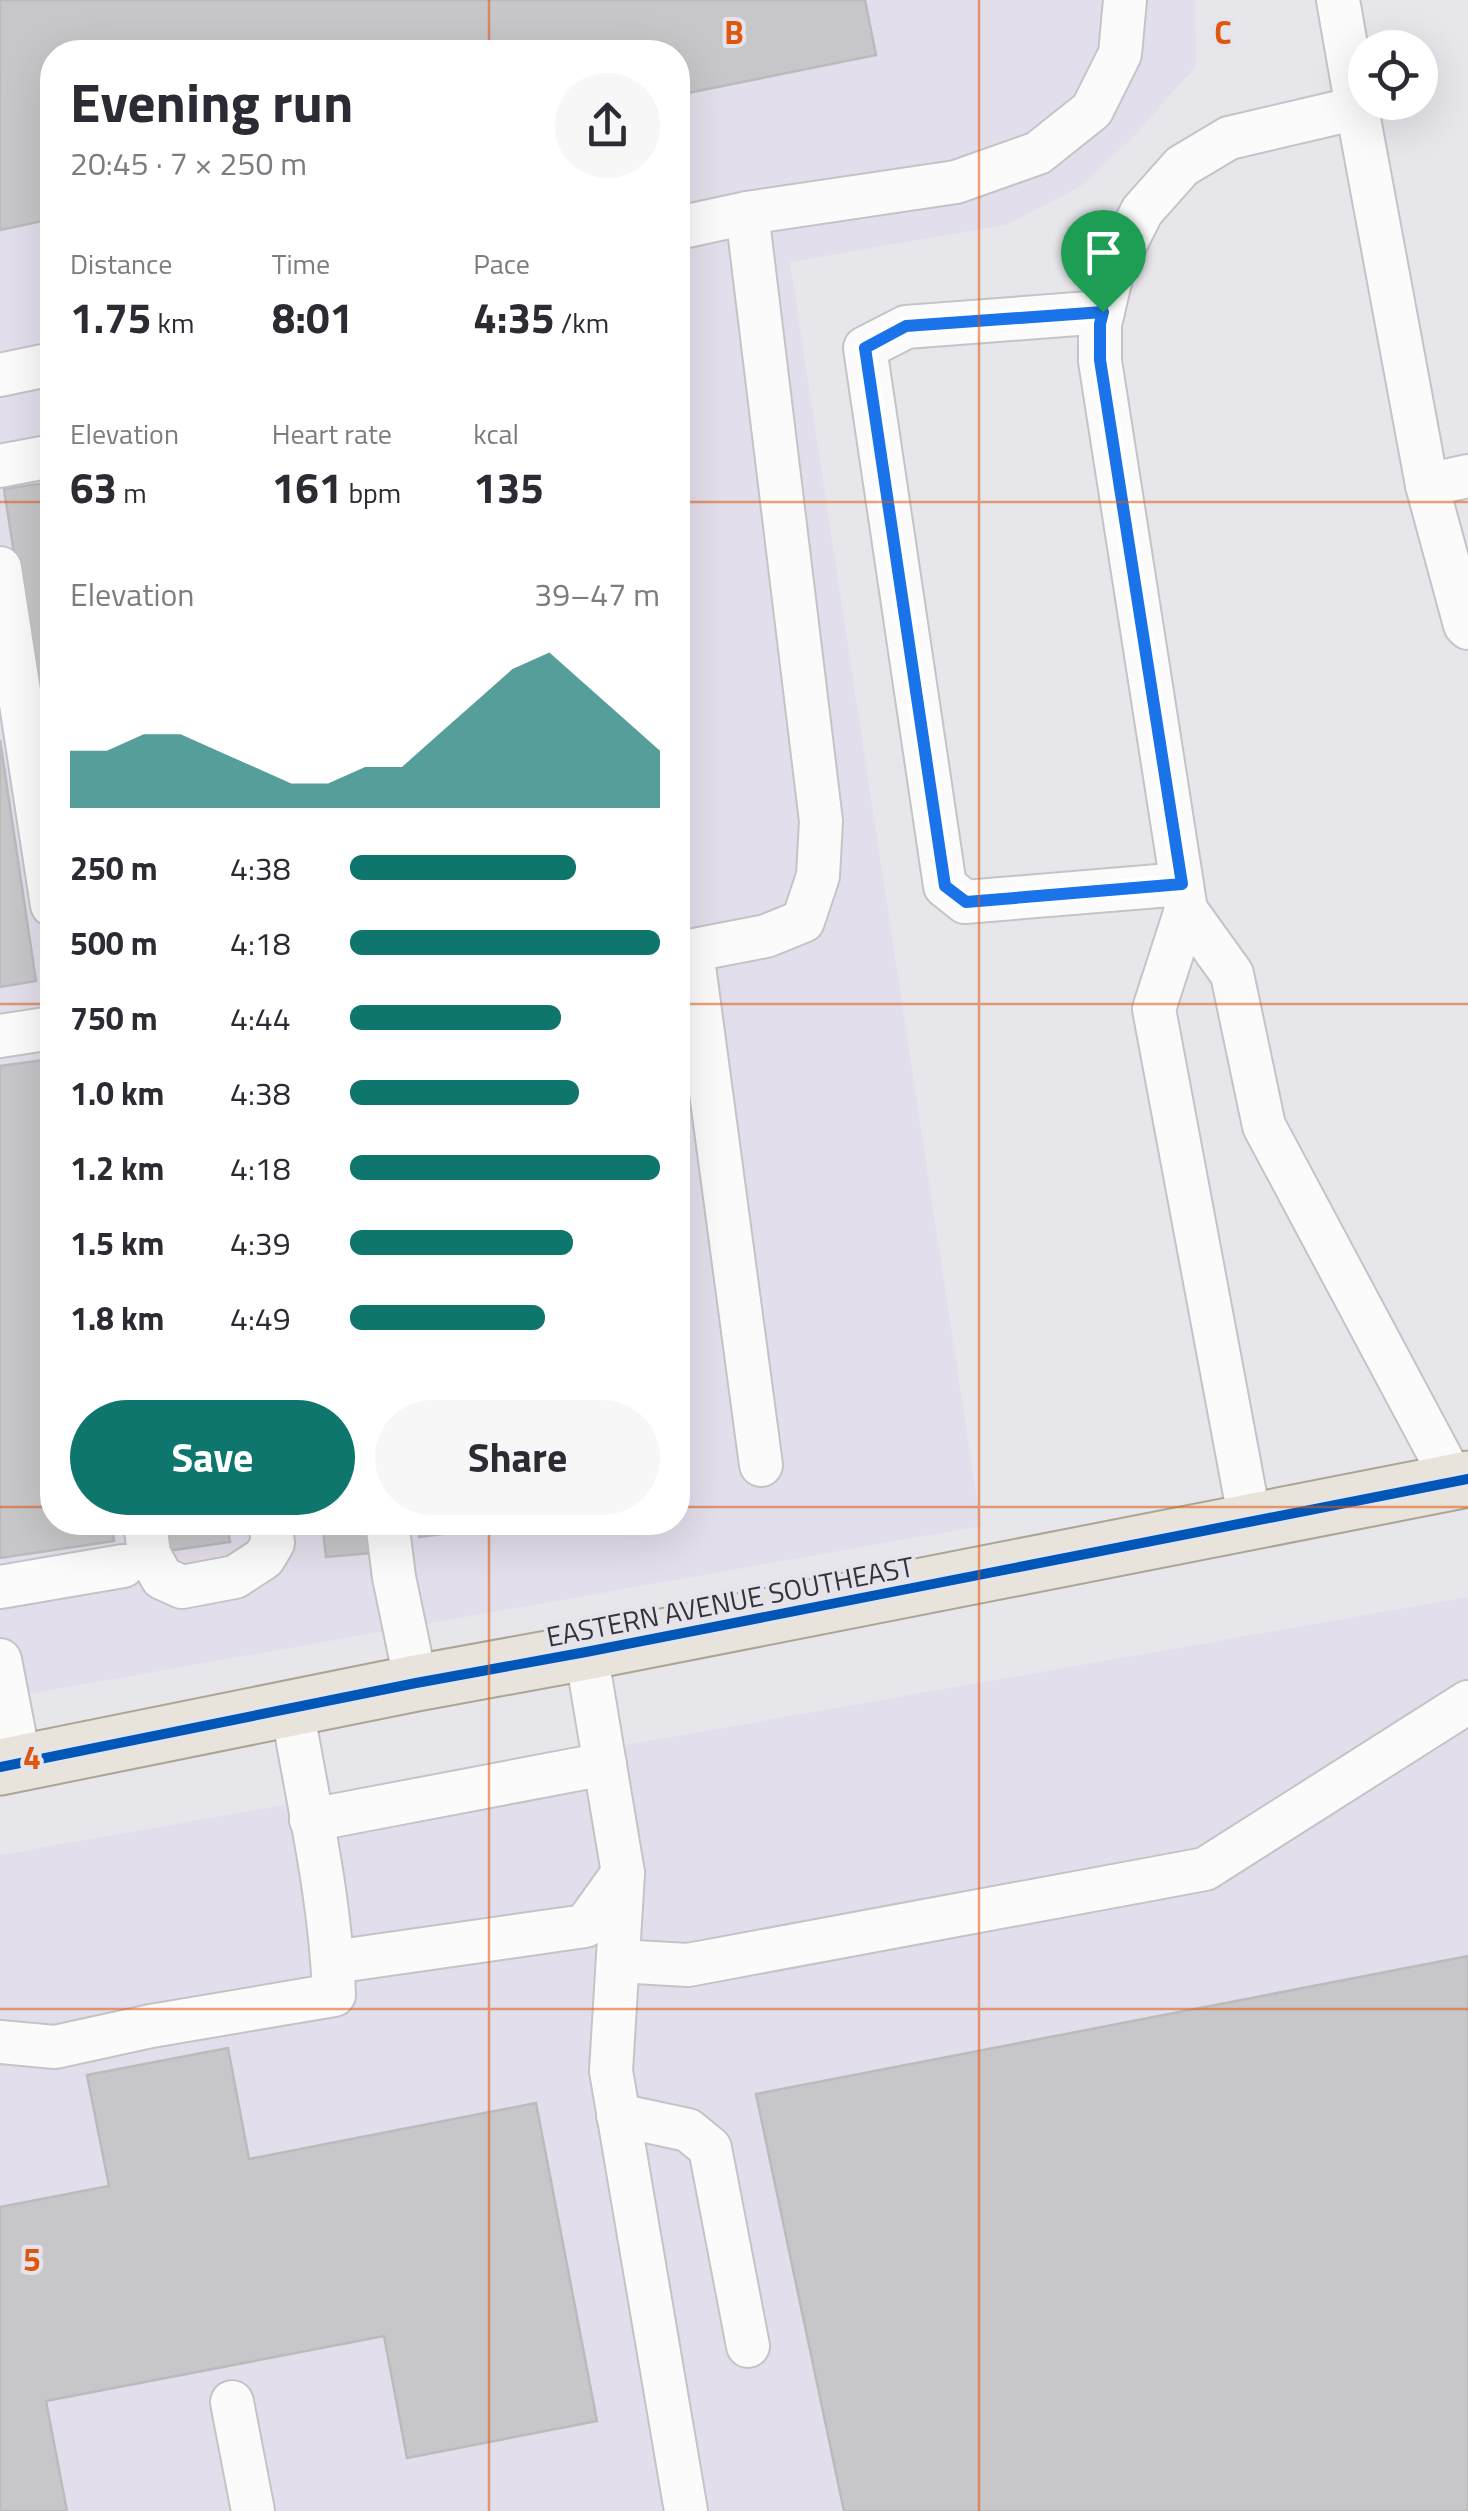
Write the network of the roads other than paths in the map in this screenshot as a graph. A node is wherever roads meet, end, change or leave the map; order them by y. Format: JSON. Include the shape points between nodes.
{"nodes":[{"id":1,"x":1125,"y":0,"type":"edge"},
{"id":2,"x":1338,"y":0,"type":"edge"},
{"id":3,"x":1348,"y":54,"type":"edge"},
{"id":4,"x":1348,"y":110,"type":"edge"},
{"id":5,"x":1360,"y":120,"type":"edge"},
{"id":6,"x":747,"y":213,"type":"junction"},
{"id":7,"x":690,"y":225,"type":"edge"},
{"id":8,"x":1103,"y":312,"type":"junction"},
{"id":9,"x":40,"y":367,"type":"edge"},
{"id":10,"x":0,"y":375,"type":"edge"},
{"id":11,"x":40,"y":458,"type":"edge"},
{"id":12,"x":0,"y":466,"type":"edge"},
{"id":13,"x":1468,"y":476,"type":"edge"},
{"id":14,"x":1426,"y":485,"type":"junction"},
{"id":15,"x":0,"y":568,"type":"edge"},
{"id":16,"x":1468,"y":628,"type":"edge"},
{"id":17,"x":40,"y":827,"type":"edge"},
{"id":18,"x":1184,"y":897,"type":"junction"},
{"id":19,"x":690,"y":951,"type":"edge"},
{"id":20,"x":690,"y":992,"type":"edge"},
{"id":21,"x":40,"y":1030,"type":"edge"},
{"id":22,"x":0,"y":1036,"type":"edge"},
{"id":23,"x":761,"y":1465,"type":"dead end"},
{"id":24,"x":1461,"y":1480,"type":"edge"},
{"id":25,"x":1250,"y":1521,"type":"junction"},
{"id":26,"x":147,"y":1535,"type":"edge"},
{"id":27,"x":271,"y":1535,"type":"edge"},
{"id":28,"x":389,"y":1535,"type":"edge"},
{"id":29,"x":123,"y":1566,"type":"dead end"},
{"id":30,"x":0,"y":1587,"type":"edge"},
{"id":31,"x":586,"y":1652,"type":"junction"},
{"id":32,"x":0,"y":1660,"type":"edge"},
{"id":33,"x":416,"y":1683,"type":"junction"},
{"id":34,"x":1468,"y":1702,"type":"edge"},
{"id":35,"x":292,"y":1708,"type":"junction"},
{"id":36,"x":606,"y":1764,"type":"junction"},
{"id":37,"x":10,"y":1765,"type":"edge"},
{"id":38,"x":312,"y":1820,"type":"junction"},
{"id":39,"x":624,"y":1873,"type":"junction"},
{"id":40,"x":618,"y":1961,"type":"junction"},
{"id":41,"x":333,"y":1962,"type":"junction"},
{"id":42,"x":0,"y":2042,"type":"edge"},
{"id":43,"x":618,"y":2115,"type":"junction"},
{"id":44,"x":748,"y":2346,"type":"dead end"},
{"id":45,"x":232,"y":2402,"type":"dead end"},
{"id":46,"x":254,"y":2511,"type":"edge"},
{"id":47,"x":686,"y":2511,"type":"edge"}],
"edges":[{"from":1,"to":6,"type":"lane","via":[[1120,54],[1092,110],[1038,153],[956,182]]},
{"from":2,"to":3,"type":"lane"},
{"from":4,"to":8,"type":"lane","via":[[1230,138],[1182,166],[1142,210],[1113,269]]},
{"from":5,"to":14,"type":"lane"},
{"from":6,"to":7,"type":"lane"},
{"from":6,"to":19,"type":"lane","via":[[821,821],[818,876],[803,921],[766,936]]},
{"from":8,"to":18,"type":"lane","via":[[1100,360]]},
{"from":8,"to":18,"type":"lane","via":[[906,326],[865,348],[945,886],[966,902]]},
{"from":9,"to":10,"type":"lane"},
{"from":11,"to":12,"type":"lane"},
{"from":13,"to":14,"type":"lane"},
{"from":14,"to":16,"type":"lane"},
{"from":15,"to":17,"type":"lane"},
{"from":18,"to":24,"type":"lane","via":[[1232,974],[1264,1126]]},
{"from":18,"to":25,"type":"lane","via":[[1154,1009]]},
{"from":20,"to":23,"type":"lane"},
{"from":21,"to":22,"type":"lane"},
{"from":24,"to":25,"type":"main road","name":"EASTERN AVENUE SOUTHEAST"},
{"from":25,"to":31,"type":"main road","name":"EASTERN AVENUE SOUTHEAST"},
{"from":26,"to":27,"type":"lane","via":[[162,1578],[182,1587],[235,1577],[264,1558]]},
{"from":28,"to":33,"type":"lane"},
{"from":29,"to":30,"type":"lane"},
{"from":31,"to":33,"type":"main road","name":"EASTERN AVENUE SOUTHEAST"},
{"from":31,"to":36,"type":"lane"},
{"from":32,"to":37,"type":"lane"},
{"from":33,"to":35,"type":"main road","name":"EASTERN AVENUE SOUTHEAST"},
{"from":34,"to":40,"type":"lane","via":[[1205,1869],[688,1965]]},
{"from":35,"to":37,"type":"main road","name":"EASTERN AVENUE SOUTHEAST"},
{"from":35,"to":38,"type":"lane"},
{"from":36,"to":38,"type":"lane"},
{"from":36,"to":39,"type":"lane"},
{"from":38,"to":41,"type":"lane"},
{"from":39,"to":40,"type":"lane"},
{"from":39,"to":41,"type":"lane","via":[[586,1926]]},
{"from":40,"to":43,"type":"lane","via":[[610,2071]]},
{"from":41,"to":42,"type":"lane","via":[[334,1995],[54,2047]]},
{"from":43,"to":44,"type":"lane","via":[[688,2130],[710,2148]]},
{"from":43,"to":47,"type":"lane"},
{"from":45,"to":46,"type":"lane"}]}
